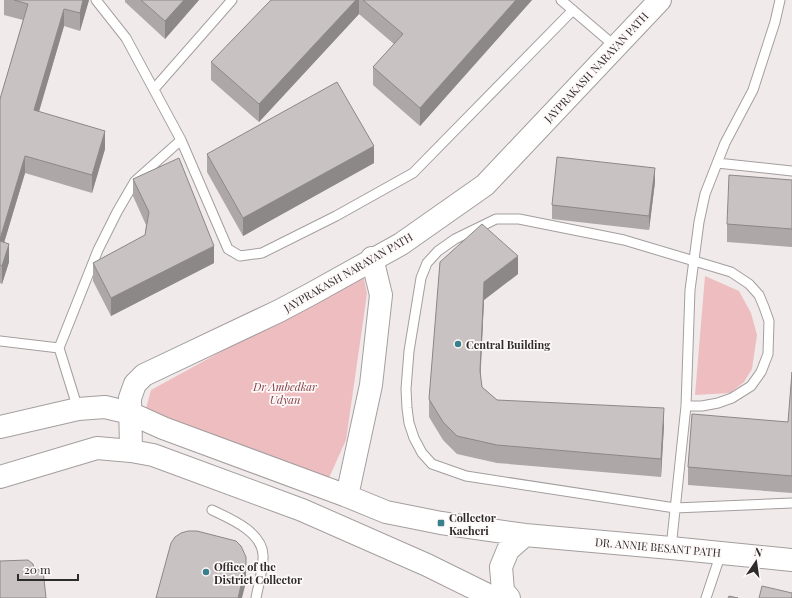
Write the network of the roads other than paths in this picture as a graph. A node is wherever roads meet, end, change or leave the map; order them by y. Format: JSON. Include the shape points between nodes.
{"nodes":[{"id":1,"x":96,"y":0,"type":"edge"},
{"id":2,"x":232,"y":0,"type":"edge"},
{"id":3,"x":561,"y":0,"type":"edge"},
{"id":4,"x":660,"y":0,"type":"edge"},
{"id":5,"x":780,"y":0,"type":"edge"},
{"id":6,"x":573,"y":10,"type":"junction"},
{"id":7,"x":616,"y":46,"type":"junction"},
{"id":8,"x":154,"y":89,"type":"junction"},
{"id":9,"x":181,"y":140,"type":"junction"},
{"id":10,"x":717,"y":163,"type":"junction"},
{"id":11,"x":792,"y":171,"type":"edge"},
{"id":12,"x":372,"y":258,"type":"junction"},
{"id":13,"x":695,"y":260,"type":"junction"},
{"id":14,"x":0,"y":341,"type":"edge"},
{"id":15,"x":60,"y":348,"type":"junction"},
{"id":16,"x":686,"y":406,"type":"junction"},
{"id":17,"x":78,"y":409,"type":"junction"},
{"id":18,"x":130,"y":413,"type":"junction"},
{"id":19,"x":0,"y":427,"type":"edge"},
{"id":20,"x":131,"y":451,"type":"junction"},
{"id":21,"x":0,"y":477,"type":"edge"},
{"id":22,"x":347,"y":496,"type":"junction"},
{"id":23,"x":792,"y":503,"type":"edge"},
{"id":24,"x":675,"y":508,"type":"junction"},
{"id":25,"x":212,"y":510,"type":"dead end"},
{"id":26,"x":525,"y":535,"type":"junction"},
{"id":27,"x":671,"y":548,"type":"junction"},
{"id":28,"x":721,"y":553,"type":"junction"},
{"id":29,"x":792,"y":560,"type":"edge"},
{"id":30,"x":256,"y":598,"type":"edge"},
{"id":31,"x":494,"y":598,"type":"edge"},
{"id":32,"x":509,"y":598,"type":"edge"},
{"id":33,"x":706,"y":598,"type":"edge"}],
"edges":[{"from":1,"to":8,"type":"lane","via":[[126,38]]},
{"from":2,"to":8,"type":"lane"},
{"from":3,"to":6,"type":"lane"},
{"from":4,"to":7,"type":"main road","name":"JAYPRAKASH NARAYAN PATH"},
{"from":5,"to":10,"type":"lane","via":[[753,90]]},
{"from":6,"to":7,"type":"lane"},
{"from":6,"to":9,"type":"lane","via":[[413,173],[262,253],[240,256],[228,249]]},
{"from":7,"to":12,"type":"main road","name":"JAYPRAKASH NARAYAN PATH","via":[[485,185],[401,244]]},
{"from":8,"to":9,"type":"lane"},
{"from":9,"to":15,"type":"lane","via":[[135,181],[98,250]]},
{"from":10,"to":11,"type":"lane"},
{"from":10,"to":13,"type":"lane","via":[[700,215]]},
{"from":12,"to":18,"type":"main road","name":"JAYPRAKASH NARAYAN PATH","via":[[279,312],[144,375],[135,384],[130,398]]},
{"from":12,"to":22,"type":"main road","via":[[381,295],[371,385]]},
{"from":13,"to":16,"type":"lane","via":[[690,290]]},
{"from":13,"to":16,"type":"lane","via":[[730,272],[749,284],[759,295],[769,321],[768,354],[761,372],[751,386],[718,403]]},
{"from":13,"to":24,"type":"lane","via":[[624,240],[557,226],[519,219],[496,219],[455,239],[427,263],[421,278],[406,389],[409,423],[414,438],[432,464],[466,476]]},
{"from":14,"to":15,"type":"lane"},
{"from":15,"to":17,"type":"lane"},
{"from":16,"to":24,"type":"lane"},
{"from":17,"to":18,"type":"main road","name":"DR. ANNIE BESANT PATH","via":[[105,407]]},
{"from":17,"to":19,"type":"main road","name":"DR. ANNIE BESANT PATH"},
{"from":18,"to":20,"type":"main road","name":"JAYPRAKASH NARAYAN PATH"},
{"from":18,"to":22,"type":"main road","name":"DR. ANNIE BESANT PATH","via":[[163,428]]},
{"from":20,"to":21,"type":"main road","via":[[97,448]]},
{"from":20,"to":31,"type":"main road","via":[[153,455],[302,510],[427,565]]},
{"from":22,"to":26,"type":"main road","name":"DR. ANNIE BESANT PATH","via":[[386,512]]},
{"from":23,"to":24,"type":"lane"},
{"from":24,"to":27,"type":"lane"},
{"from":25,"to":30,"type":"lane","via":[[239,523],[261,544],[264,556]]},
{"from":26,"to":27,"type":"main road","name":"DR. ANNIE BESANT PATH"},
{"from":26,"to":32,"type":"main road","via":[[508,550],[501,567],[503,591]]},
{"from":27,"to":28,"type":"main road","name":"DR. ANNIE BESANT PATH"},
{"from":28,"to":29,"type":"main road","name":"DR. ANNIE BESANT PATH"},
{"from":28,"to":33,"type":"lane"}]}
